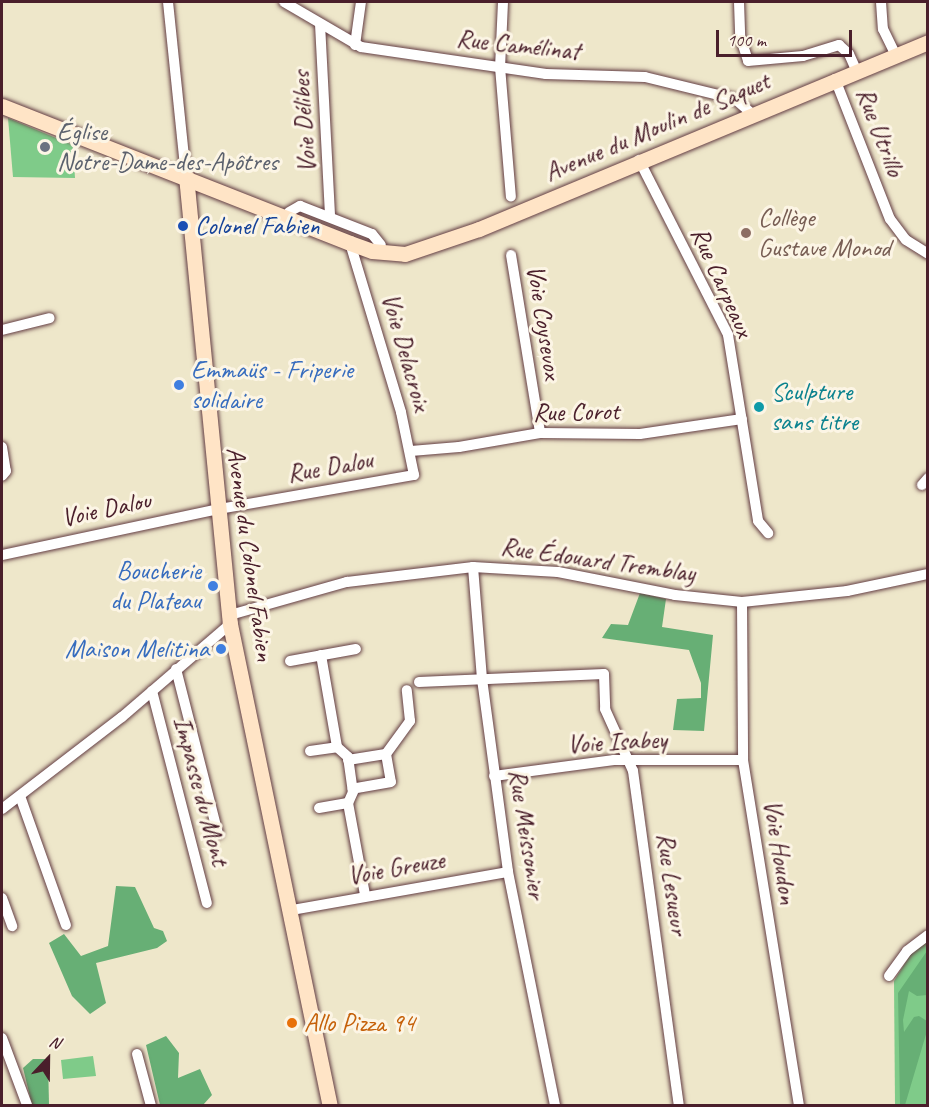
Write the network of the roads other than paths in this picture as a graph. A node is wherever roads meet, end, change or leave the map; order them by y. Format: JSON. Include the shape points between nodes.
{"nodes":[{"id":1,"x":168,"y":2,"type":"edge"},
{"id":2,"x":284,"y":2,"type":"edge"},
{"id":3,"x":361,"y":2,"type":"edge"},
{"id":4,"x":503,"y":2,"type":"edge"},
{"id":5,"x":739,"y":2,"type":"edge"},
{"id":6,"x":881,"y":2,"type":"edge"},
{"id":7,"x":320,"y":24,"type":"junction"},
{"id":8,"x":927,"y":42,"type":"edge"},
{"id":9,"x":355,"y":45,"type":"junction"},
{"id":10,"x":895,"y":54,"type":"junction"},
{"id":11,"x":500,"y":67,"type":"junction"},
{"id":12,"x":855,"y":70,"type":"junction"},
{"id":13,"x":835,"y":79,"type":"junction"},
{"id":14,"x":2,"y":106,"type":"edge"},
{"id":15,"x":751,"y":114,"type":"junction"},
{"id":16,"x":639,"y":160,"type":"junction"},
{"id":17,"x":186,"y":176,"type":"junction"},
{"id":18,"x":512,"y":197,"type":"dead end"},
{"id":19,"x":282,"y":211,"type":"junction"},
{"id":20,"x":505,"y":216,"type":"junction"},
{"id":21,"x":330,"y":217,"type":"junction"},
{"id":22,"x":350,"y":243,"type":"junction"},
{"id":23,"x":381,"y":245,"type":"junction"},
{"id":24,"x":927,"y":254,"type":"edge"},
{"id":25,"x":511,"y":255,"type":"dead end"},
{"id":26,"x":50,"y":318,"type":"dead end"},
{"id":27,"x":2,"y":330,"type":"edge"},
{"id":28,"x":742,"y":419,"type":"junction"},
{"id":29,"x":540,"y":433,"type":"junction"},
{"id":30,"x":2,"y":447,"type":"edge"},
{"id":31,"x":411,"y":450,"type":"junction"},
{"id":32,"x":414,"y":475,"type":"joint"},
{"id":33,"x":2,"y":476,"type":"edge"},
{"id":34,"x":219,"y":509,"type":"junction"},
{"id":35,"x":768,"y":533,"type":"dead end"},
{"id":36,"x":2,"y":555,"type":"edge"},
{"id":37,"x":473,"y":567,"type":"junction"},
{"id":38,"x":927,"y":574,"type":"edge"},
{"id":39,"x":742,"y":602,"type":"junction"},
{"id":40,"x":230,"y":620,"type":"junction"},
{"id":41,"x":356,"y":649,"type":"dead end"},
{"id":42,"x":321,"y":655,"type":"junction"},
{"id":43,"x":290,"y":661,"type":"dead end"},
{"id":44,"x":176,"y":669,"type":"junction"},
{"id":45,"x":482,"y":679,"type":"junction"},
{"id":46,"x":419,"y":682,"type":"dead end"},
{"id":47,"x":407,"y":690,"type":"dead end"},
{"id":48,"x":152,"y":691,"type":"junction"},
{"id":49,"x":337,"y":747,"type":"junction"},
{"id":50,"x":310,"y":751,"type":"dead end"},
{"id":51,"x":386,"y":754,"type":"junction"},
{"id":52,"x":348,"y":760,"type":"junction"},
{"id":53,"x":743,"y":760,"type":"junction"},
{"id":54,"x":629,"y":762,"type":"junction"},
{"id":55,"x":494,"y":776,"type":"junction"},
{"id":56,"x":353,"y":789,"type":"junction"},
{"id":57,"x":20,"y":796,"type":"junction"},
{"id":58,"x":348,"y":803,"type":"junction"},
{"id":59,"x":319,"y":808,"type":"dead end"},
{"id":60,"x":2,"y":809,"type":"edge"},
{"id":61,"x":218,"y":834,"type":"dead end"},
{"id":62,"x":508,"y":872,"type":"junction"},
{"id":63,"x":365,"y":895,"type":"junction"},
{"id":64,"x":2,"y":898,"type":"edge"},
{"id":65,"x":207,"y":903,"type":"dead end"},
{"id":66,"x":292,"y":910,"type":"junction"},
{"id":67,"x":66,"y":926,"type":"dead end"},
{"id":68,"x":12,"y":927,"type":"dead end"},
{"id":69,"x":927,"y":934,"type":"edge"},
{"id":70,"x":889,"y":976,"type":"dead end"},
{"id":71,"x":2,"y":1038,"type":"edge"},
{"id":72,"x":137,"y":1053,"type":"dead end"},
{"id":73,"x":27,"y":1105,"type":"edge"},
{"id":74,"x":151,"y":1106,"type":"edge"},
{"id":75,"x":330,"y":1106,"type":"edge"},
{"id":76,"x":555,"y":1106,"type":"edge"},
{"id":77,"x":679,"y":1106,"type":"edge"},
{"id":78,"x":799,"y":1106,"type":"edge"}],
"edges":[{"from":1,"to":17,"type":"street","name":"Avenue du Colonel Fabien"},
{"from":2,"to":7,"type":"street","name":"Rue Camélinat"},
{"from":3,"to":9,"type":"street"},
{"from":4,"to":11,"type":"street"},
{"from":5,"to":12,"type":"street","via":[[740,36],[748,61],[803,56],[839,45],[849,54]]},
{"from":6,"to":10,"type":"street","via":[[883,29]]},
{"from":7,"to":9,"type":"street","name":"Rue Camélinat"},
{"from":7,"to":21,"type":"street","name":"Voie Délibes","via":[[332,193]]},
{"from":8,"to":10,"type":"main road","name":"Avenue du Moulin de Saquet"},
{"from":9,"to":11,"type":"street","name":"Rue Camélinat"},
{"from":10,"to":12,"type":"main road","name":"Avenue du Moulin de Saquet"},
{"from":11,"to":15,"type":"street","name":"Rue Camélinat","via":[[555,75],[645,77],[735,99]]},
{"from":11,"to":18,"type":"street"},
{"from":12,"to":13,"type":"main road","name":"Avenue du Moulin de Saquet"},
{"from":13,"to":15,"type":"main road","name":"Avenue du Moulin de Saquet"},
{"from":13,"to":24,"type":"street","name":"Rue Utrillo","via":[[890,219],[906,240]]},
{"from":14,"to":17,"type":"main road","name":"Avenue du Moulin de Saquet"},
{"from":15,"to":16,"type":"main road","name":"Avenue du Moulin de Saquet"},
{"from":16,"to":20,"type":"main road","name":"Avenue du Moulin de Saquet"},
{"from":16,"to":28,"type":"street","name":"Rue Carpeaux","via":[[728,335]]},
{"from":17,"to":19,"type":"main road","name":"Avenue du Moulin de Saquet"},
{"from":17,"to":34,"type":"main road","name":"Avenue du Colonel Fabien"},
{"from":19,"to":21,"type":"street","via":[[300,206]]},
{"from":19,"to":22,"type":"main road","name":"Avenue du Moulin de Saquet"},
{"from":19,"to":23,"type":"main road","name":"Avenue du Moulin de Saquet"},
{"from":20,"to":22,"type":"main road","name":"Avenue du Moulin de Saquet","via":[[405,254],[380,253]]},
{"from":20,"to":23,"type":"main road","name":"Avenue du Moulin de Saquet","via":[[422,243]]},
{"from":21,"to":23,"type":"street","via":[[372,234]]},
{"from":22,"to":31,"type":"street","name":"Voie Delacroix"},
{"from":25,"to":29,"type":"street","name":"Voie Coysevox"},
{"from":26,"to":27,"type":"street"},
{"from":28,"to":29,"type":"street","name":"Rue Corot","via":[[639,434]]},
{"from":28,"to":35,"type":"street","name":"Rue Carpeaux","via":[[758,521]]},
{"from":29,"to":31,"type":"street","name":"Rue Corot","via":[[459,447]]},
{"from":30,"to":33,"type":"street","via":[[6,471]]},
{"from":31,"to":32,"type":"street","name":"Voie Delacroix"},
{"from":32,"to":34,"type":"street","name":"Rue Dalou"},
{"from":34,"to":36,"type":"street","name":"Voie Dalou"},
{"from":34,"to":40,"type":"main road","name":"Avenue du Colonel Fabien"},
{"from":37,"to":39,"type":"street","name":"Rue Édouard Tremblay","via":[[558,572],[675,595]]},
{"from":37,"to":40,"type":"street","name":"Rue Édouard Tremblay","via":[[347,582]]},
{"from":37,"to":45,"type":"street","name":"Rue Meissonier"},
{"from":38,"to":39,"type":"street","name":"Rue Édouard Tremblay","via":[[847,591]]},
{"from":39,"to":53,"type":"street","name":"Voie Houdon"},
{"from":40,"to":44,"type":"street","name":"Rue Édouard Tremblay"},
{"from":40,"to":66,"type":"main road","name":"Avenue du Colonel Fabien"},
{"from":41,"to":42,"type":"street"},
{"from":42,"to":43,"type":"street"},
{"from":42,"to":49,"type":"street"},
{"from":44,"to":48,"type":"street","name":"Rue Édouard Tremblay"},
{"from":44,"to":61,"type":"street"},
{"from":45,"to":46,"type":"street"},
{"from":45,"to":54,"type":"street","name":"Rue Lesueur","via":[[604,674],[605,710]]},
{"from":45,"to":55,"type":"street","name":"Rue Meissonier"},
{"from":47,"to":51,"type":"street","via":[[410,721]]},
{"from":48,"to":57,"type":"street","name":"Rue Édouard Tremblay"},
{"from":48,"to":65,"type":"street","name":"Impasse du Mont"},
{"from":49,"to":50,"type":"street"},
{"from":49,"to":52,"type":"street"},
{"from":51,"to":52,"type":"street"},
{"from":51,"to":56,"type":"street","via":[[391,782]]},
{"from":52,"to":56,"type":"street"},
{"from":53,"to":54,"type":"street","name":"Voie Isabey"},
{"from":53,"to":78,"type":"street","name":"Voie Houdon"},
{"from":54,"to":55,"type":"street","name":"Voie Isabey","via":[[614,760]]},
{"from":54,"to":77,"type":"street","name":"Rue Lesueur","via":[[648,867]]},
{"from":55,"to":62,"type":"street","name":"Rue Meissonier"},
{"from":56,"to":58,"type":"street"},
{"from":57,"to":60,"type":"street","name":"Rue Édouard Tremblay"},
{"from":57,"to":67,"type":"street"},
{"from":58,"to":59,"type":"street"},
{"from":58,"to":63,"type":"street"},
{"from":62,"to":63,"type":"street","name":"Voie Greuze"},
{"from":62,"to":76,"type":"street","name":"Rue Meissonier"},
{"from":63,"to":66,"type":"street","name":"Voie Greuze"},
{"from":64,"to":68,"type":"street"},
{"from":66,"to":75,"type":"main road","name":"Avenue du Colonel Fabien"},
{"from":69,"to":70,"type":"street","via":[[907,951]]},
{"from":71,"to":73,"type":"street"},
{"from":72,"to":74,"type":"street"}]}
